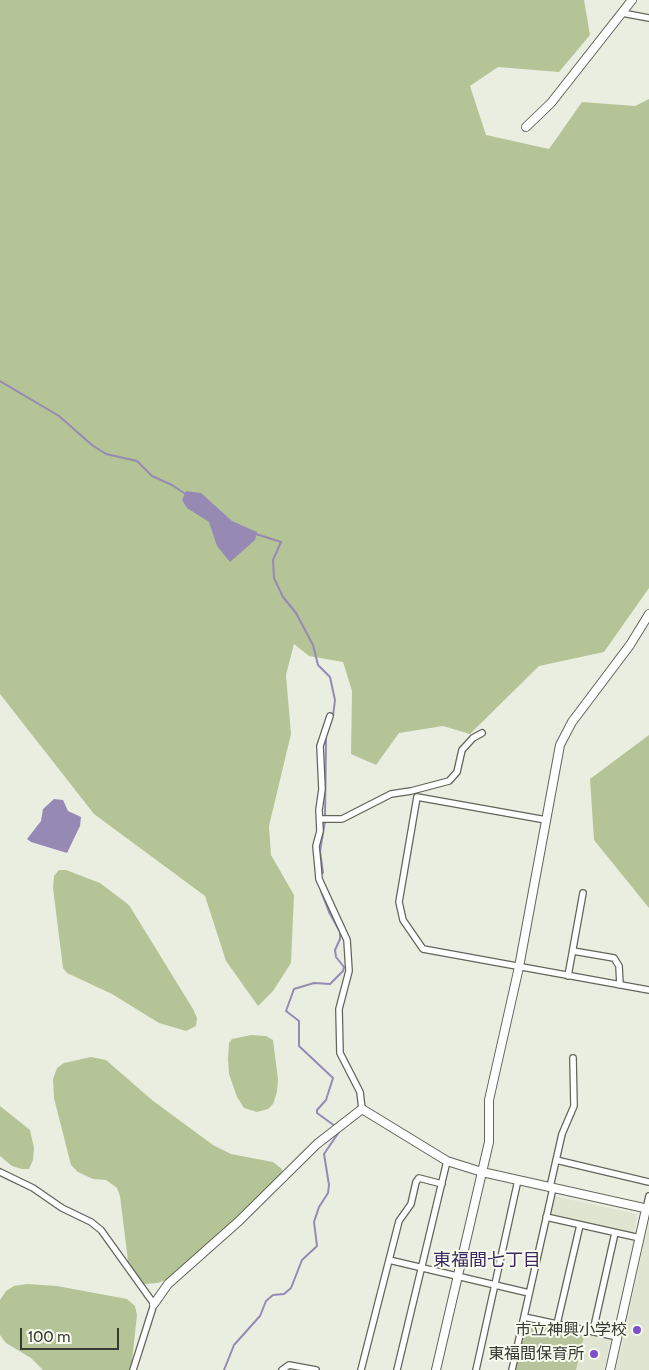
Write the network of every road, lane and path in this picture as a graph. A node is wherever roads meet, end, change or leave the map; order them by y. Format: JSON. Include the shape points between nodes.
{"nodes":[{"id":1,"x":632,"y":0,"type":"edge"},
{"id":2,"x":622,"y":13,"type":"junction"},
{"id":3,"x":649,"y":18,"type":"edge"},
{"id":4,"x":526,"y":127,"type":"dead end"},
{"id":5,"x":649,"y":614,"type":"edge"},
{"id":6,"x":330,"y":716,"type":"dead end"},
{"id":7,"x":482,"y":733,"type":"dead end"},
{"id":8,"x":411,"y":792,"type":"junction"},
{"id":9,"x":418,"y":796,"type":"junction"},
{"id":10,"x":320,"y":820,"type":"junction"},
{"id":11,"x":546,"y":820,"type":"junction"},
{"id":12,"x":583,"y":893,"type":"dead end"},
{"id":13,"x":573,"y":951,"type":"junction"},
{"id":14,"x":520,"y":967,"type":"junction"},
{"id":15,"x":568,"y":976,"type":"junction"},
{"id":16,"x":620,"y":985,"type":"junction"},
{"id":17,"x":649,"y":990,"type":"edge"},
{"id":18,"x":573,"y":1058,"type":"dead end"},
{"id":19,"x":362,"y":1109,"type":"junction"},
{"id":20,"x":556,"y":1160,"type":"junction"},
{"id":21,"x":447,"y":1161,"type":"junction"},
{"id":22,"x":0,"y":1172,"type":"edge"},
{"id":23,"x":482,"y":1172,"type":"junction"},
{"id":24,"x":518,"y":1180,"type":"junction"},
{"id":25,"x":649,"y":1182,"type":"edge"},
{"id":26,"x":442,"y":1184,"type":"junction"},
{"id":27,"x":552,"y":1188,"type":"junction"},
{"id":28,"x":649,"y":1196,"type":"edge"},
{"id":29,"x":648,"y":1209,"type":"edge"},
{"id":30,"x":546,"y":1217,"type":"junction"},
{"id":31,"x":580,"y":1225,"type":"junction"},
{"id":32,"x":615,"y":1233,"type":"junction"},
{"id":33,"x":640,"y":1238,"type":"junction"},
{"id":34,"x":389,"y":1260,"type":"junction"},
{"id":35,"x":422,"y":1268,"type":"junction"},
{"id":36,"x":458,"y":1276,"type":"junction"},
{"id":37,"x":495,"y":1285,"type":"junction"},
{"id":38,"x":529,"y":1293,"type":"junction"},
{"id":39,"x":154,"y":1304,"type":"junction"},
{"id":40,"x":524,"y":1317,"type":"junction"},
{"id":41,"x":557,"y":1324,"type":"junction"},
{"id":42,"x":592,"y":1331,"type":"junction"},
{"id":43,"x":618,"y":1337,"type":"junction"},
{"id":44,"x":133,"y":1370,"type":"edge"},
{"id":45,"x":282,"y":1370,"type":"edge"},
{"id":46,"x":316,"y":1370,"type":"edge"},
{"id":47,"x":360,"y":1370,"type":"edge"},
{"id":48,"x":397,"y":1370,"type":"edge"},
{"id":49,"x":436,"y":1370,"type":"edge"},
{"id":50,"x":476,"y":1370,"type":"edge"},
{"id":51,"x":512,"y":1370,"type":"edge"},
{"id":52,"x":610,"y":1370,"type":"edge"}],
"edges":[{"from":1,"to":2,"type":"street"},
{"from":2,"to":3,"type":"street"},
{"from":2,"to":4,"type":"street","via":[[551,104]]},
{"from":5,"to":11,"type":"street","via":[[564,734]]},
{"from":6,"to":10,"type":"street","via":[[320,746]]},
{"from":7,"to":8,"type":"street","via":[[462,750],[454,777]]},
{"from":8,"to":9,"type":"street"},
{"from":8,"to":10,"type":"street","via":[[391,794],[342,819]]},
{"from":9,"to":11,"type":"street"},
{"from":9,"to":14,"type":"street","via":[[399,902],[403,920],[423,949]]},
{"from":10,"to":19,"type":"street","via":[[316,846],[319,879],[347,940],[349,971],[340,1009],[340,1053],[360,1092]]},
{"from":11,"to":14,"type":"street"},
{"from":12,"to":13,"type":"street"},
{"from":13,"to":15,"type":"street"},
{"from":13,"to":16,"type":"street","via":[[614,958],[619,966]]},
{"from":14,"to":15,"type":"street"},
{"from":14,"to":23,"type":"street","via":[[491,1088],[489,1142]]},
{"from":15,"to":16,"type":"street"},
{"from":16,"to":17,"type":"street"},
{"from":18,"to":20,"type":"street","via":[[574,1106],[562,1134]]},
{"from":19,"to":21,"type":"street"},
{"from":19,"to":39,"type":"street","via":[[317,1144],[239,1221],[168,1284]]},
{"from":20,"to":25,"type":"street"},
{"from":20,"to":27,"type":"street"},
{"from":21,"to":23,"type":"street"},
{"from":21,"to":26,"type":"street"},
{"from":22,"to":39,"type":"street","via":[[34,1188],[101,1230]]},
{"from":23,"to":24,"type":"street"},
{"from":23,"to":36,"type":"street"},
{"from":24,"to":27,"type":"street"},
{"from":24,"to":37,"type":"street"},
{"from":26,"to":34,"type":"street","via":[[419,1178],[416,1182],[411,1204],[399,1221]]},
{"from":26,"to":35,"type":"street"},
{"from":27,"to":29,"type":"street"},
{"from":27,"to":30,"type":"street"},
{"from":28,"to":29,"type":"street"},
{"from":29,"to":33,"type":"street"},
{"from":30,"to":31,"type":"street"},
{"from":30,"to":38,"type":"street"},
{"from":31,"to":32,"type":"street"},
{"from":31,"to":41,"type":"street"},
{"from":32,"to":33,"type":"street"},
{"from":32,"to":42,"type":"street"},
{"from":33,"to":43,"type":"street"},
{"from":34,"to":35,"type":"street"},
{"from":34,"to":47,"type":"street"},
{"from":35,"to":36,"type":"street"},
{"from":35,"to":48,"type":"street"},
{"from":36,"to":37,"type":"street"},
{"from":36,"to":49,"type":"street"},
{"from":37,"to":38,"type":"street"},
{"from":37,"to":50,"type":"street"},
{"from":38,"to":40,"type":"street"},
{"from":39,"to":44,"type":"street"},
{"from":40,"to":41,"type":"street"},
{"from":40,"to":51,"type":"street"},
{"from":41,"to":42,"type":"street"},
{"from":42,"to":43,"type":"street"},
{"from":43,"to":52,"type":"street"},
{"from":45,"to":46,"type":"street","via":[[290,1365]]}]}
